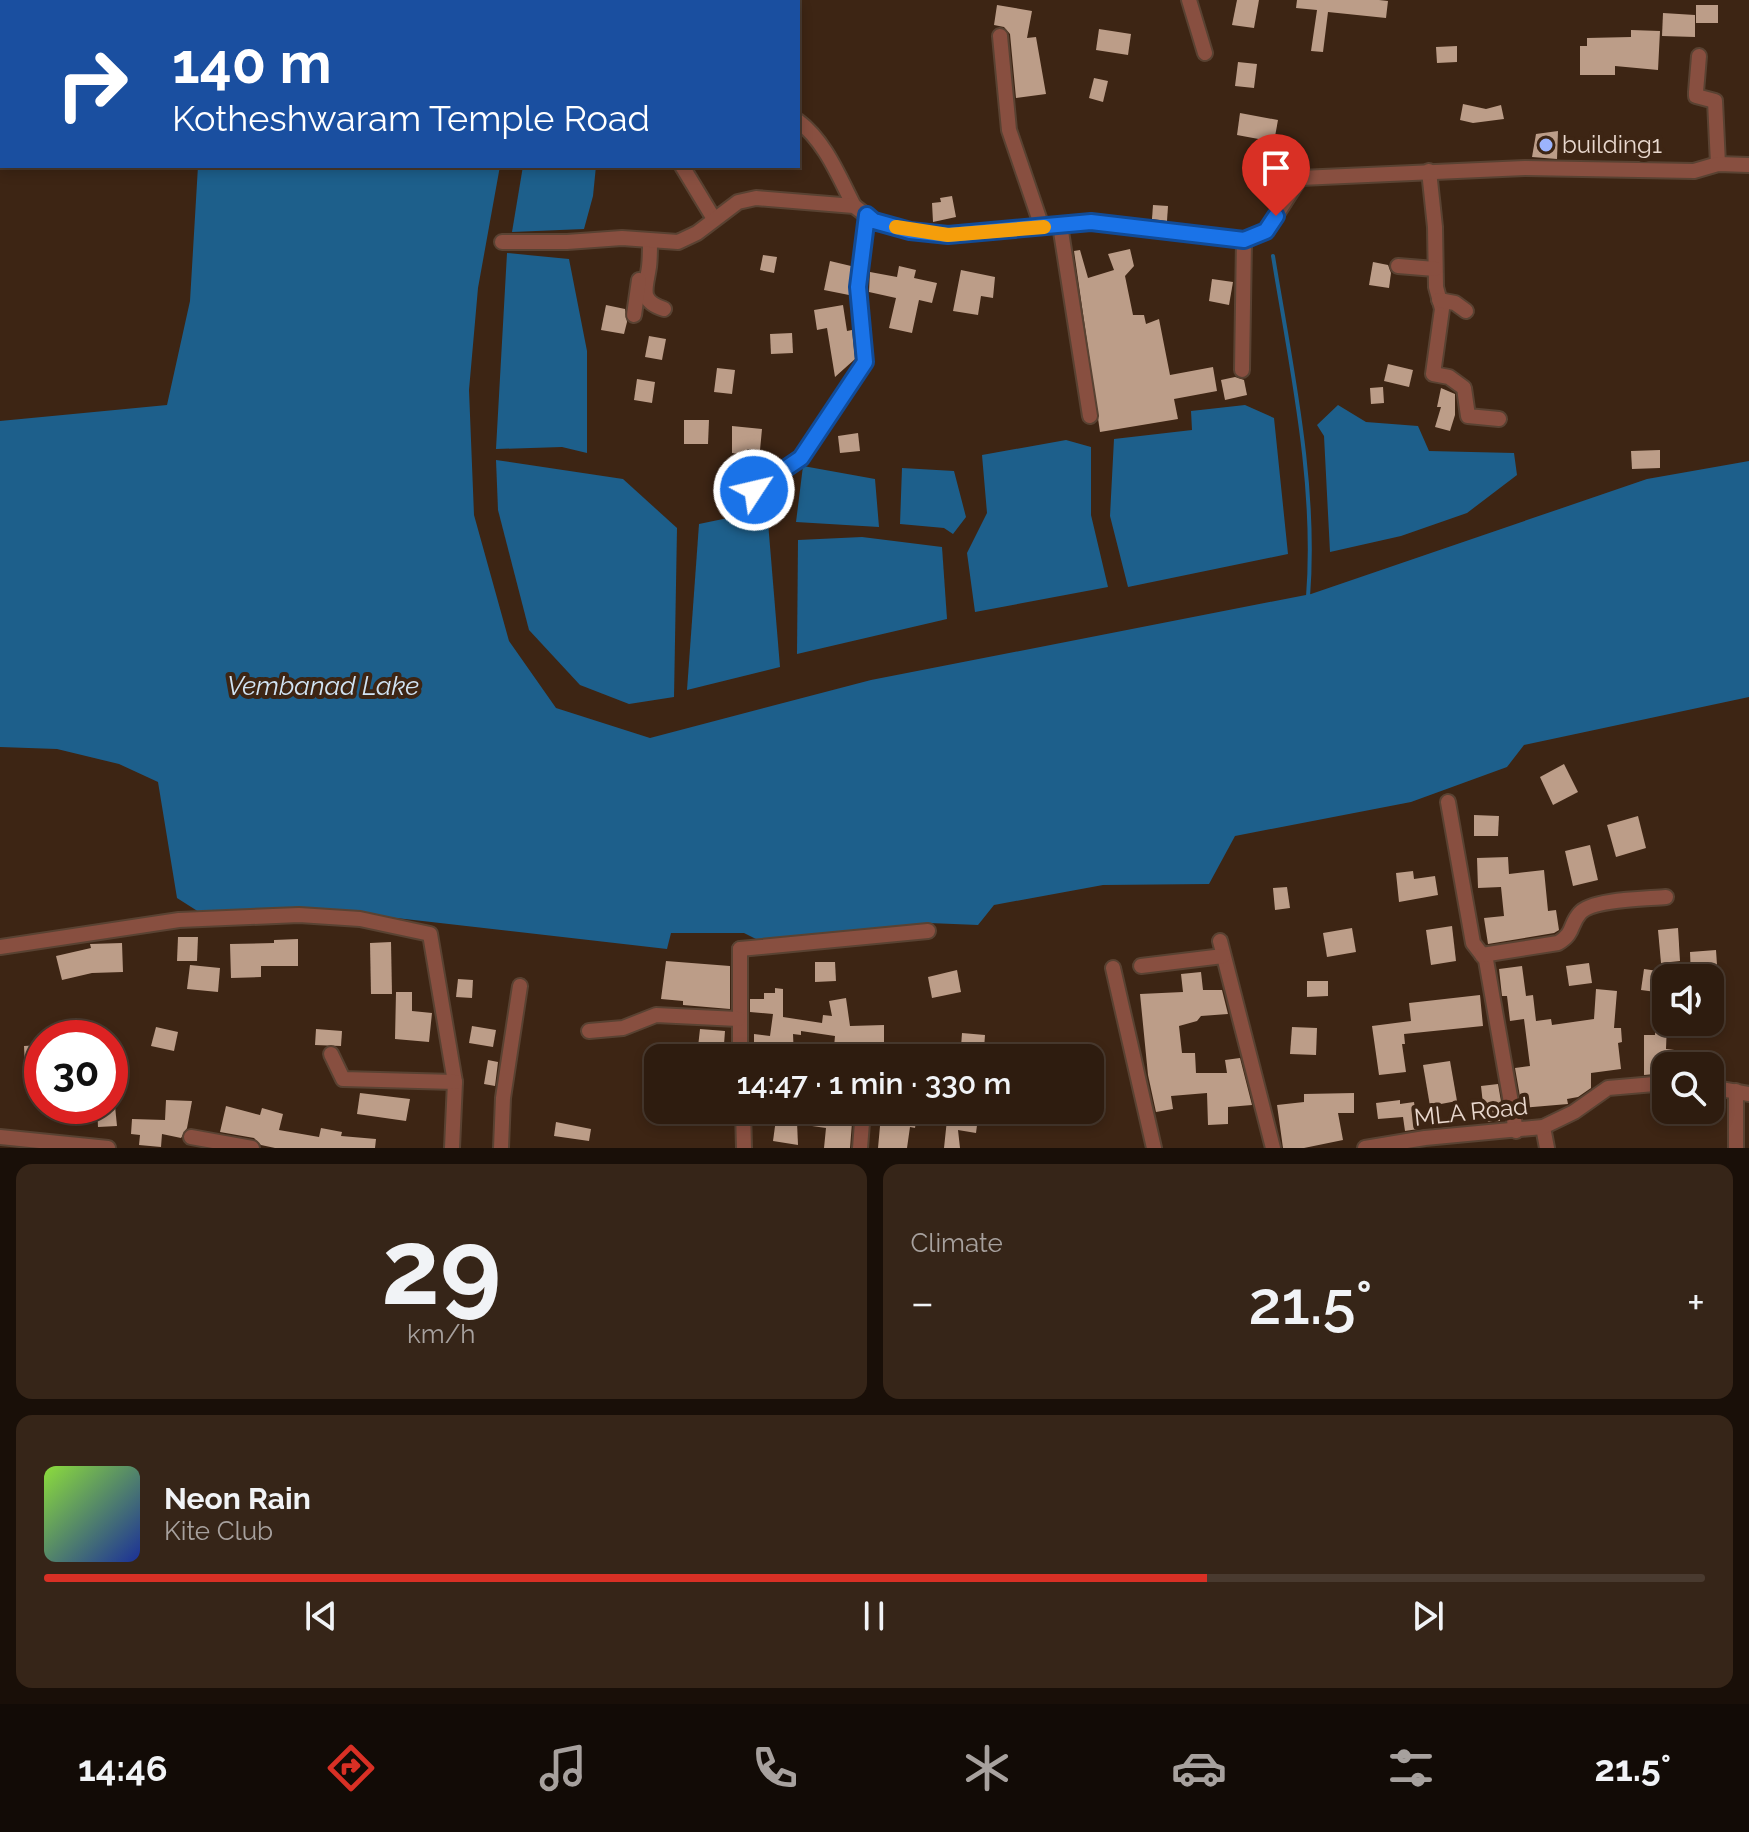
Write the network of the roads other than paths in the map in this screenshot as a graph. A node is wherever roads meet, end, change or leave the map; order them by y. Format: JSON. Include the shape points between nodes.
{"nodes":[{"id":1,"x":1189,"y":0,"type":"edge"},
{"id":2,"x":1000,"y":36,"type":"dead end"},
{"id":3,"x":1205,"y":53,"type":"dead end"},
{"id":4,"x":1699,"y":56,"type":"dead end"},
{"id":5,"x":800,"y":123,"type":"edge"},
{"id":6,"x":1262,"y":155,"type":"dead end"},
{"id":7,"x":1718,"y":164,"type":"junction"},
{"id":8,"x":1749,"y":165,"type":"edge"},
{"id":9,"x":683,"y":168,"type":"edge"},
{"id":10,"x":1429,"y":171,"type":"junction"},
{"id":11,"x":1300,"y":178,"type":"junction"},
{"id":12,"x":861,"y":211,"type":"junction"},
{"id":13,"x":714,"y":219,"type":"junction"},
{"id":14,"x":1060,"y":225,"type":"junction"},
{"id":15,"x":1042,"y":227,"type":"junction"},
{"id":16,"x":647,"y":240,"type":"junction"},
{"id":17,"x":1244,"y":240,"type":"junction"},
{"id":18,"x":502,"y":242,"type":"dead end"},
{"id":19,"x":1398,"y":266,"type":"dead end"},
{"id":20,"x":1435,"y":269,"type":"junction"},
{"id":21,"x":1439,"y":300,"type":"junction"},
{"id":22,"x":664,"y":309,"type":"dead end"},
{"id":23,"x":1466,"y":311,"type":"dead end"},
{"id":24,"x":634,"y":315,"type":"dead end"},
{"id":25,"x":1242,"y":370,"type":"dead end"},
{"id":26,"x":1090,"y":416,"type":"dead end"},
{"id":27,"x":1499,"y":419,"type":"dead end"},
{"id":28,"x":754,"y":490,"type":"dead end"},
{"id":29,"x":1448,"y":802,"type":"dead end"},
{"id":30,"x":1666,"y":897,"type":"dead end"},
{"id":31,"x":928,"y":931,"type":"dead end"},
{"id":32,"x":0,"y":947,"type":"edge"},
{"id":33,"x":740,"y":949,"type":"junction"},
{"id":34,"x":1482,"y":955,"type":"junction"},
{"id":35,"x":726,"y":963,"type":"dead end"},
{"id":36,"x":1141,"y":966,"type":"dead end"},
{"id":37,"x":1113,"y":968,"type":"dead end"},
{"id":38,"x":520,"y":986,"type":"dead end"},
{"id":39,"x":738,"y":1019,"type":"junction"},
{"id":40,"x":589,"y":1031,"type":"dead end"},
{"id":41,"x":739,"y":1044,"type":"edge"},
{"id":42,"x":331,"y":1054,"type":"dead end"},
{"id":43,"x":455,"y":1082,"type":"junction"},
{"id":44,"x":1652,"y":1084,"type":"edge"},
{"id":45,"x":1742,"y":1093,"type":"edge"},
{"id":46,"x":743,"y":1124,"type":"edge"},
{"id":47,"x":862,"y":1124,"type":"edge"},
{"id":48,"x":1543,"y":1127,"type":"junction"},
{"id":49,"x":1516,"y":1131,"type":"junction"},
{"id":50,"x":0,"y":1137,"type":"edge"},
{"id":51,"x":191,"y":1137,"type":"dead end"},
{"id":52,"x":1474,"y":1141,"type":"edge"},
{"id":53,"x":108,"y":1148,"type":"edge"},
{"id":54,"x":252,"y":1148,"type":"edge"},
{"id":55,"x":452,"y":1148,"type":"edge"},
{"id":56,"x":501,"y":1148,"type":"edge"},
{"id":57,"x":744,"y":1148,"type":"edge"},
{"id":58,"x":860,"y":1148,"type":"edge"},
{"id":59,"x":1154,"y":1148,"type":"edge"},
{"id":60,"x":1273,"y":1148,"type":"edge"},
{"id":61,"x":1365,"y":1148,"type":"edge"},
{"id":62,"x":1547,"y":1148,"type":"edge"},
{"id":63,"x":1736,"y":1148,"type":"edge"}],
"edges":[{"from":1,"to":3,"type":"street"},
{"from":2,"to":15,"type":"street","via":[[1009,130]]},
{"from":4,"to":7,"type":"street","via":[[1696,96],[1715,101]]},
{"from":5,"to":12,"type":"street","via":[[831,160]]},
{"from":6,"to":11,"type":"street"},
{"from":7,"to":8,"type":"street"},
{"from":7,"to":10,"type":"street","via":[[1694,171]]},
{"from":9,"to":13,"type":"street"},
{"from":10,"to":11,"type":"street"},
{"from":10,"to":20,"type":"street"},
{"from":11,"to":17,"type":"street","via":[[1266,231]]},
{"from":12,"to":13,"type":"street","via":[[756,198],[738,202]]},
{"from":12,"to":15,"type":"street","via":[[874,221],[910,231],[948,235]]},
{"from":12,"to":28,"type":"street","via":[[858,287],[865,362],[801,458]]},
{"from":13,"to":16,"type":"street","via":[[678,242]]},
{"from":14,"to":15,"type":"street"},
{"from":14,"to":17,"type":"street","via":[[1091,222]]},
{"from":14,"to":26,"type":"street"},
{"from":16,"to":18,"type":"street"},
{"from":16,"to":22,"type":"street","via":[[646,297]]},
{"from":16,"to":24,"type":"street"},
{"from":17,"to":25,"type":"street"},
{"from":19,"to":20,"type":"street"},
{"from":20,"to":21,"type":"street"},
{"from":21,"to":23,"type":"street"},
{"from":21,"to":27,"type":"street","via":[[1433,374],[1464,388],[1468,416]]},
{"from":29,"to":34,"type":"street","via":[[1473,943]]},
{"from":30,"to":34,"type":"street","via":[[1593,905],[1580,913],[1569,936],[1558,943]]},
{"from":31,"to":33,"type":"street"},
{"from":32,"to":43,"type":"street","via":[[179,920],[299,915],[360,919],[430,934]]},
{"from":33,"to":35,"type":"street"},
{"from":33,"to":39,"type":"street"},
{"from":34,"to":49,"type":"street"},
{"from":36,"to":60,"type":"street","via":[[1221,948]]},
{"from":37,"to":59,"type":"street"},
{"from":38,"to":56,"type":"street"},
{"from":39,"to":40,"type":"street","via":[[656,1015],[623,1028]]},
{"from":39,"to":41,"type":"street"},
{"from":42,"to":43,"type":"street","via":[[343,1079]]},
{"from":43,"to":55,"type":"street"},
{"from":44,"to":48,"type":"street","name":"MLA Road","via":[[1608,1088]]},
{"from":45,"to":63,"type":"street"},
{"from":46,"to":57,"type":"street"},
{"from":47,"to":58,"type":"street"},
{"from":48,"to":49,"type":"street","name":"MLA Road"},
{"from":48,"to":62,"type":"street"},
{"from":49,"to":52,"type":"street","name":"MLA Road"},
{"from":50,"to":53,"type":"street"},
{"from":51,"to":54,"type":"street"},
{"from":52,"to":61,"type":"street","name":"MLA Road","via":[[1425,1138]]}]}
